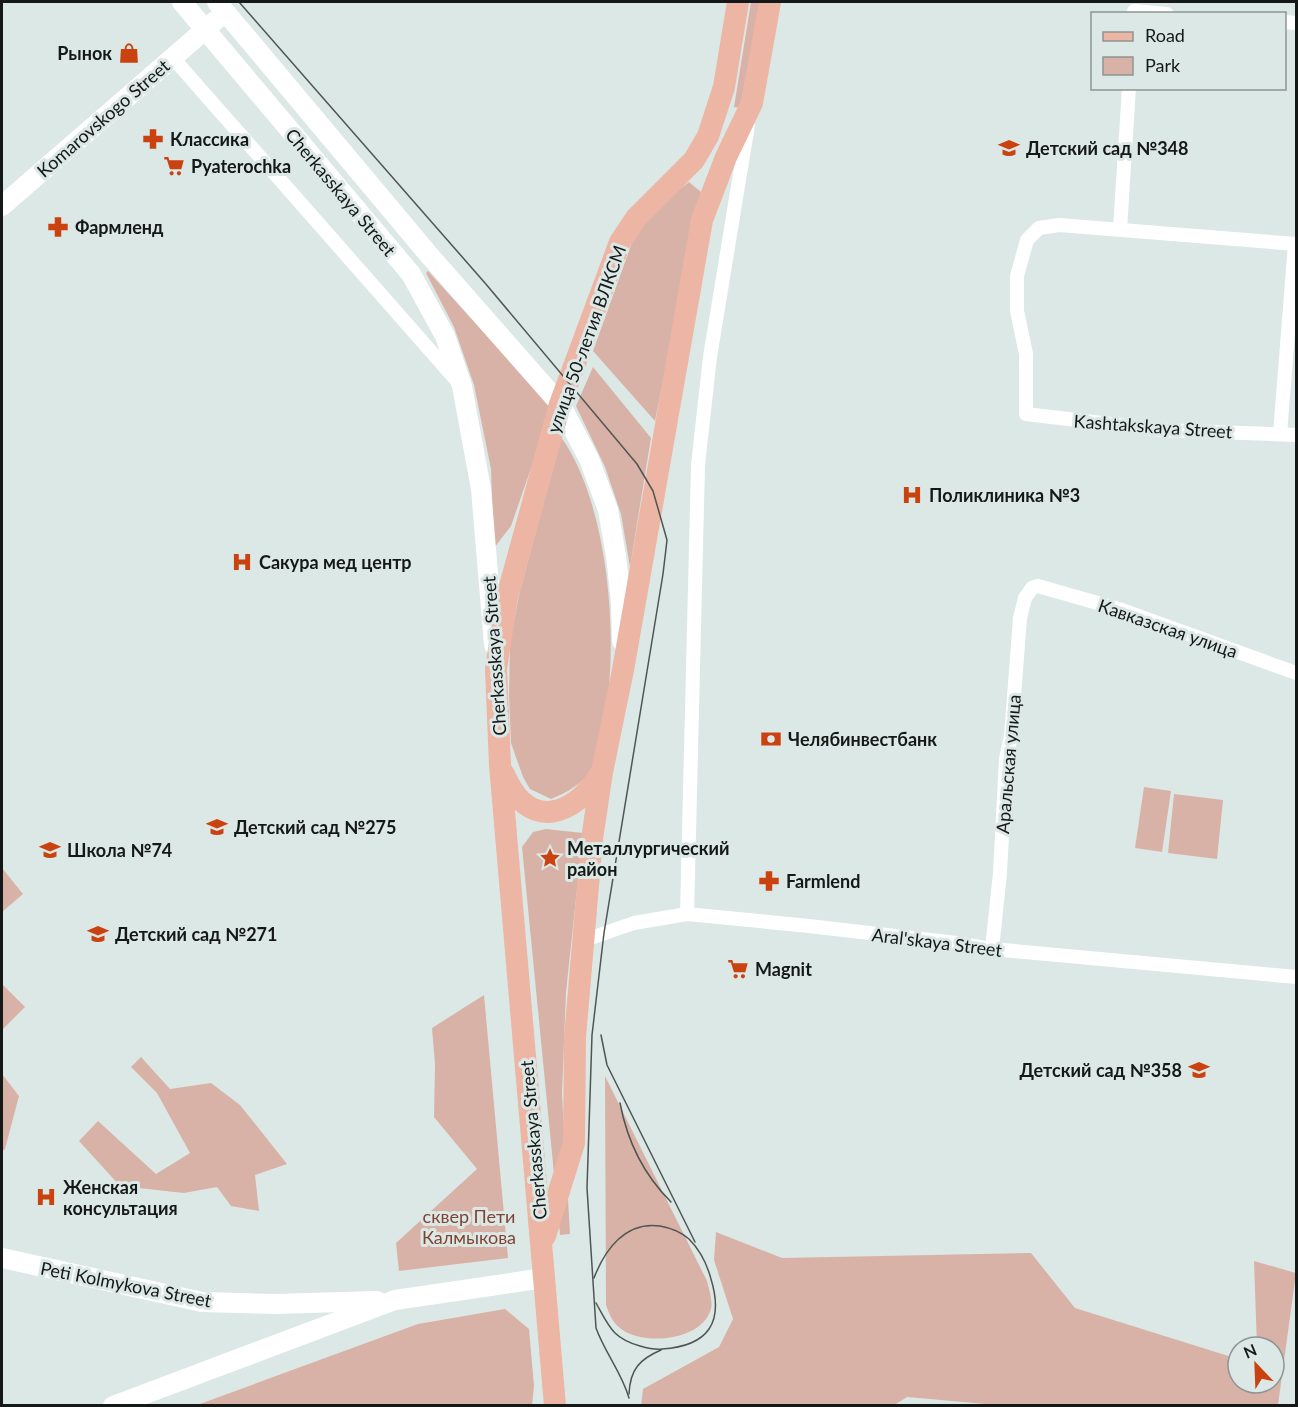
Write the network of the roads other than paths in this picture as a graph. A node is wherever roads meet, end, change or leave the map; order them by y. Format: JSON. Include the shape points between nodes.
{"nodes":[{"id":1,"x":182,"y":2,"type":"edge"},
{"id":2,"x":738,"y":2,"type":"edge"},
{"id":3,"x":770,"y":2,"type":"edge"},
{"id":4,"x":221,"y":6,"type":"edge"},
{"id":5,"x":205,"y":29,"type":"junction"},
{"id":6,"x":173,"y":58,"type":"junction"},
{"id":7,"x":1129,"y":90,"type":"edge"},
{"id":8,"x":752,"y":103,"type":"junction"},
{"id":9,"x":2,"y":206,"type":"edge"},
{"id":10,"x":1120,"y":229,"type":"junction"},
{"id":11,"x":1295,"y":244,"type":"edge"},
{"id":12,"x":462,"y":386,"type":"junction"},
{"id":13,"x":560,"y":404,"type":"junction"},
{"id":14,"x":1280,"y":434,"type":"junction"},
{"id":15,"x":1296,"y":435,"type":"edge"},
{"id":16,"x":1038,"y":586,"type":"joint"},
{"id":17,"x":496,"y":669,"type":"junction"},
{"id":18,"x":623,"y":670,"type":"junction"},
{"id":19,"x":1296,"y":673,"type":"edge"},
{"id":20,"x":500,"y":765,"type":"junction"},
{"id":21,"x":602,"y":771,"type":"junction"},
{"id":22,"x":687,"y":914,"type":"junction"},
{"id":23,"x":582,"y":941,"type":"junction"},
{"id":24,"x":992,"y":949,"type":"junction"},
{"id":25,"x":1296,"y":977,"type":"edge"},
{"id":26,"x":542,"y":1246,"type":"junction"},
{"id":27,"x":2,"y":1258,"type":"edge"},
{"id":28,"x":544,"y":1278,"type":"junction"},
{"id":29,"x":395,"y":1300,"type":"junction"},
{"id":30,"x":555,"y":1403,"type":"edge"},
{"id":31,"x":113,"y":1406,"type":"edge"}],
"edges":[{"from":1,"to":5,"type":"main road","name":"Cherkasskaya Street"},
{"from":2,"to":13,"type":"main road","name":"улица 50-летия ВЛКСМ","via":[[724,87],[708,136],[694,160],[636,218],[620,242]]},
{"from":3,"to":8,"type":"main road"},
{"from":4,"to":5,"type":"main road","name":"Komarovskogo Street"},
{"from":4,"to":13,"type":"main road","name":"Cherkasskaya Street","via":[[429,255]]},
{"from":5,"to":6,"type":"main road","name":"Komarovskogo Street"},
{"from":5,"to":12,"type":"main road","name":"Cherkasskaya Street","via":[[411,274],[445,336]]},
{"from":6,"to":9,"type":"main road","name":"Komarovskogo Street"},
{"from":6,"to":12,"type":"street"},
{"from":7,"to":10,"type":"street"},
{"from":8,"to":18,"type":"main road","via":[[702,220]]},
{"from":8,"to":22,"type":"street","via":[[710,357],[698,465]]},
{"from":10,"to":11,"type":"street"},
{"from":10,"to":14,"type":"street","name":"Kashtakskaya Street","via":[[1059,225],[1039,228],[1027,240],[1017,276],[1017,311],[1026,354],[1026,414],[1153,429]]},
{"from":11,"to":14,"type":"street"},
{"from":12,"to":17,"type":"main road","name":"Cherkasskaya Street","via":[[482,489]]},
{"from":13,"to":17,"type":"main road","name":"улица 50-летия ВЛКСМ","via":[[507,597]]},
{"from":13,"to":18,"type":"main road","name":"Cherkasskaya Street","via":[[589,459],[608,510],[621,602]]},
{"from":14,"to":15,"type":"street","name":"Kashtakskaya Street"},
{"from":16,"to":19,"type":"street","name":"Кавказская улица","via":[[1122,610]]},
{"from":16,"to":24,"type":"street","name":"Аральская улица","via":[[1024,598],[1020,618]]},
{"from":17,"to":20,"type":"main road","name":"Cherkasskaya Street"},
{"from":18,"to":21,"type":"main road","name":"Cherkasskaya Street"},
{"from":20,"to":21,"type":"main road","via":[[515,797],[526,807],[541,812],[574,804],[590,791]]},
{"from":20,"to":26,"type":"main road","name":"Cherkasskaya Street"},
{"from":21,"to":23,"type":"main road","name":"Cherkasskaya Street"},
{"from":22,"to":23,"type":"street","name":"Aral'skaya Street","via":[[634,923]]},
{"from":22,"to":24,"type":"street","name":"Aral'skaya Street"},
{"from":23,"to":26,"type":"main road","name":"Cherkasskaya Street","via":[[575,1037],[574,1143]]},
{"from":24,"to":25,"type":"street","name":"Aral'skaya Street"},
{"from":26,"to":28,"type":"main road","name":"Cherkasskaya Street"},
{"from":27,"to":29,"type":"main road","name":"Peti Kolmykova Street","via":[[202,1302]]},
{"from":28,"to":29,"type":"main road","name":"Peti Kolmykova Street"},
{"from":28,"to":30,"type":"main road","name":"Cherkasskaya Street"},
{"from":29,"to":31,"type":"main road","name":"Peti Kolmykova Street"}]}
